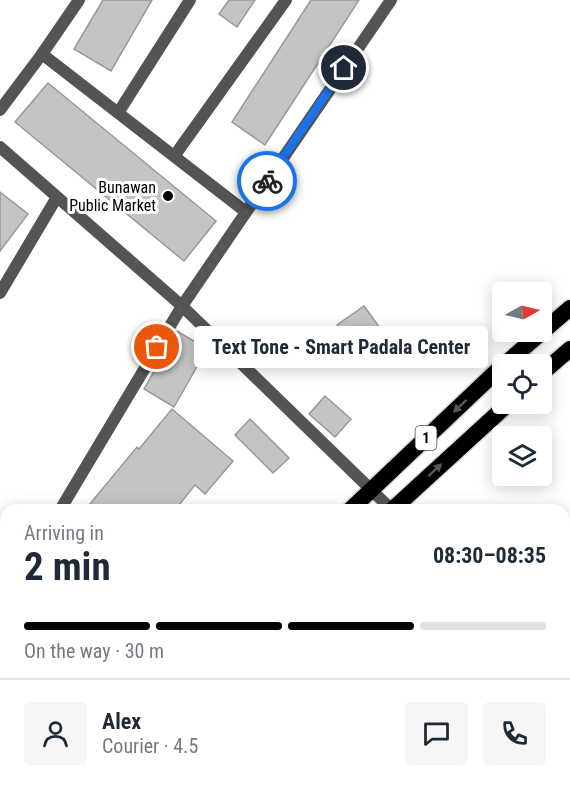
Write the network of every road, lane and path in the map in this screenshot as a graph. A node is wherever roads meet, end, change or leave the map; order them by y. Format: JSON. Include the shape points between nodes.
{"nodes":[{"id":1,"x":79,"y":0,"type":"edge"},
{"id":2,"x":190,"y":0,"type":"edge"},
{"id":3,"x":286,"y":0,"type":"edge"},
{"id":4,"x":392,"y":0,"type":"edge"},
{"id":5,"x":42,"y":54,"type":"junction"},
{"id":6,"x":0,"y":110,"type":"edge"},
{"id":7,"x":118,"y":113,"type":"junction"},
{"id":8,"x":0,"y":147,"type":"edge"},
{"id":9,"x":175,"y":156,"type":"junction"},
{"id":10,"x":57,"y":197,"type":"junction"},
{"id":11,"x":246,"y":212,"type":"junction"},
{"id":12,"x":0,"y":293,"type":"edge"},
{"id":13,"x":182,"y":306,"type":"junction"},
{"id":14,"x":570,"y":308,"type":"edge"},
{"id":15,"x":570,"y":349,"type":"edge"},
{"id":16,"x":517,"y":354,"type":"edge"},
{"id":17,"x":552,"y":364,"type":"edge"},
{"id":18,"x":492,"y":376,"type":"edge"},
{"id":19,"x":497,"y":414,"type":"edge"},
{"id":20,"x":371,"y":488,"type":"junction"},
{"id":21,"x":64,"y":504,"type":"edge"},
{"id":22,"x":356,"y":504,"type":"edge"},
{"id":23,"x":386,"y":504,"type":"edge"},
{"id":24,"x":399,"y":504,"type":"edge"}],
"edges":[{"from":1,"to":5,"type":"street"},
{"from":2,"to":7,"type":"street"},
{"from":3,"to":9,"type":"street"},
{"from":4,"to":11,"type":"street"},
{"from":5,"to":6,"type":"street"},
{"from":5,"to":7,"type":"street"},
{"from":7,"to":9,"type":"street"},
{"from":8,"to":10,"type":"street"},
{"from":9,"to":11,"type":"street"},
{"from":10,"to":12,"type":"street"},
{"from":10,"to":13,"type":"street"},
{"from":11,"to":13,"type":"street"},
{"from":13,"to":20,"type":"street"},
{"from":13,"to":21,"type":"street"},
{"from":14,"to":16,"type":"highway","number":"1"},
{"from":15,"to":17,"type":"highway"},
{"from":18,"to":20,"type":"highway","number":"1","one_way":true},
{"from":24,"to":19,"type":"highway","number":"1","one_way":true},
{"from":20,"to":22,"type":"highway","number":"1"},
{"from":20,"to":23,"type":"street"}]}
